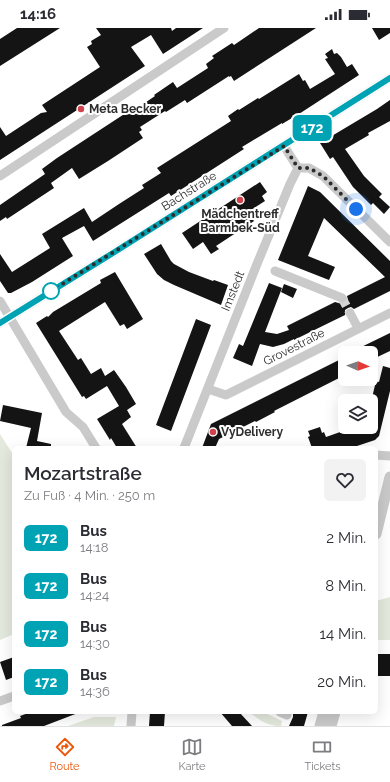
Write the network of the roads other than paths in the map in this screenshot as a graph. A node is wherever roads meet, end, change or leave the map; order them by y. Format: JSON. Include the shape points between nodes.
{"nodes":[{"id":1,"x":224,"y":28,"type":"edge"},
{"id":2,"x":390,"y":78,"type":"edge"},
{"id":3,"x":284,"y":146,"type":"junction"},
{"id":4,"x":298,"y":168,"type":"junction"},
{"id":5,"x":0,"y":176,"type":"edge"},
{"id":6,"x":390,"y":242,"type":"edge"},
{"id":7,"x":275,"y":271,"type":"dead end"},
{"id":8,"x":342,"y":298,"type":"tunnel mouth"},
{"id":9,"x":0,"y":301,"type":"edge"},
{"id":10,"x":350,"y":313,"type":"tunnel mouth"},
{"id":11,"x":390,"y":313,"type":"edge"},
{"id":12,"x":10,"y":317,"type":"junction"},
{"id":13,"x":0,"y":323,"type":"edge"},
{"id":14,"x":358,"y":328,"type":"junction"},
{"id":15,"x":208,"y":389,"type":"junction"},
{"id":16,"x":95,"y":446,"type":"edge"},
{"id":17,"x":185,"y":446,"type":"edge"},
{"id":18,"x":378,"y":455,"type":"edge"},
{"id":19,"x":390,"y":456,"type":"edge"},
{"id":20,"x":390,"y":477,"type":"edge"},
{"id":21,"x":378,"y":526,"type":"edge"},
{"id":22,"x":12,"y":697,"type":"edge"},
{"id":23,"x":0,"y":701,"type":"edge"},
{"id":24,"x":132,"y":714,"type":"edge"},
{"id":25,"x":323,"y":714,"type":"edge"},
{"id":26,"x":334,"y":714,"type":"edge"},
{"id":27,"x":131,"y":726,"type":"edge"},
{"id":28,"x":320,"y":726,"type":"edge"},
{"id":29,"x":331,"y":726,"type":"edge"}],
"edges":[{"from":1,"to":5,"type":"street"},
{"from":2,"to":3,"type":"street","name":"Bachstraße"},
{"from":3,"to":4,"type":"street"},
{"from":3,"to":12,"type":"street","name":"Bachstraße"},
{"from":4,"to":6,"type":"street","via":[[309,168],[323,176]]},
{"from":4,"to":15,"type":"street","name":"Imstedt","via":[[260,256]]},
{"from":7,"to":8,"type":"street"},
{"from":9,"to":12,"type":"street"},
{"from":10,"to":14,"type":"street"},
{"from":11,"to":14,"type":"street","name":"Grovestraße"},
{"from":12,"to":13,"type":"street","name":"Bachstraße"},
{"from":12,"to":16,"type":"street","via":[[66,412],[83,427]]},
{"from":14,"to":15,"type":"street","name":"Grovestraße","via":[[226,394]]},
{"from":15,"to":17,"type":"street","name":"Imstedt"},
{"from":18,"to":19,"type":"street"},
{"from":20,"to":21,"type":"street"},
{"from":22,"to":23,"type":"street"},
{"from":24,"to":27,"type":"street"},
{"from":25,"to":28,"type":"street"},
{"from":26,"to":29,"type":"street"}]}
